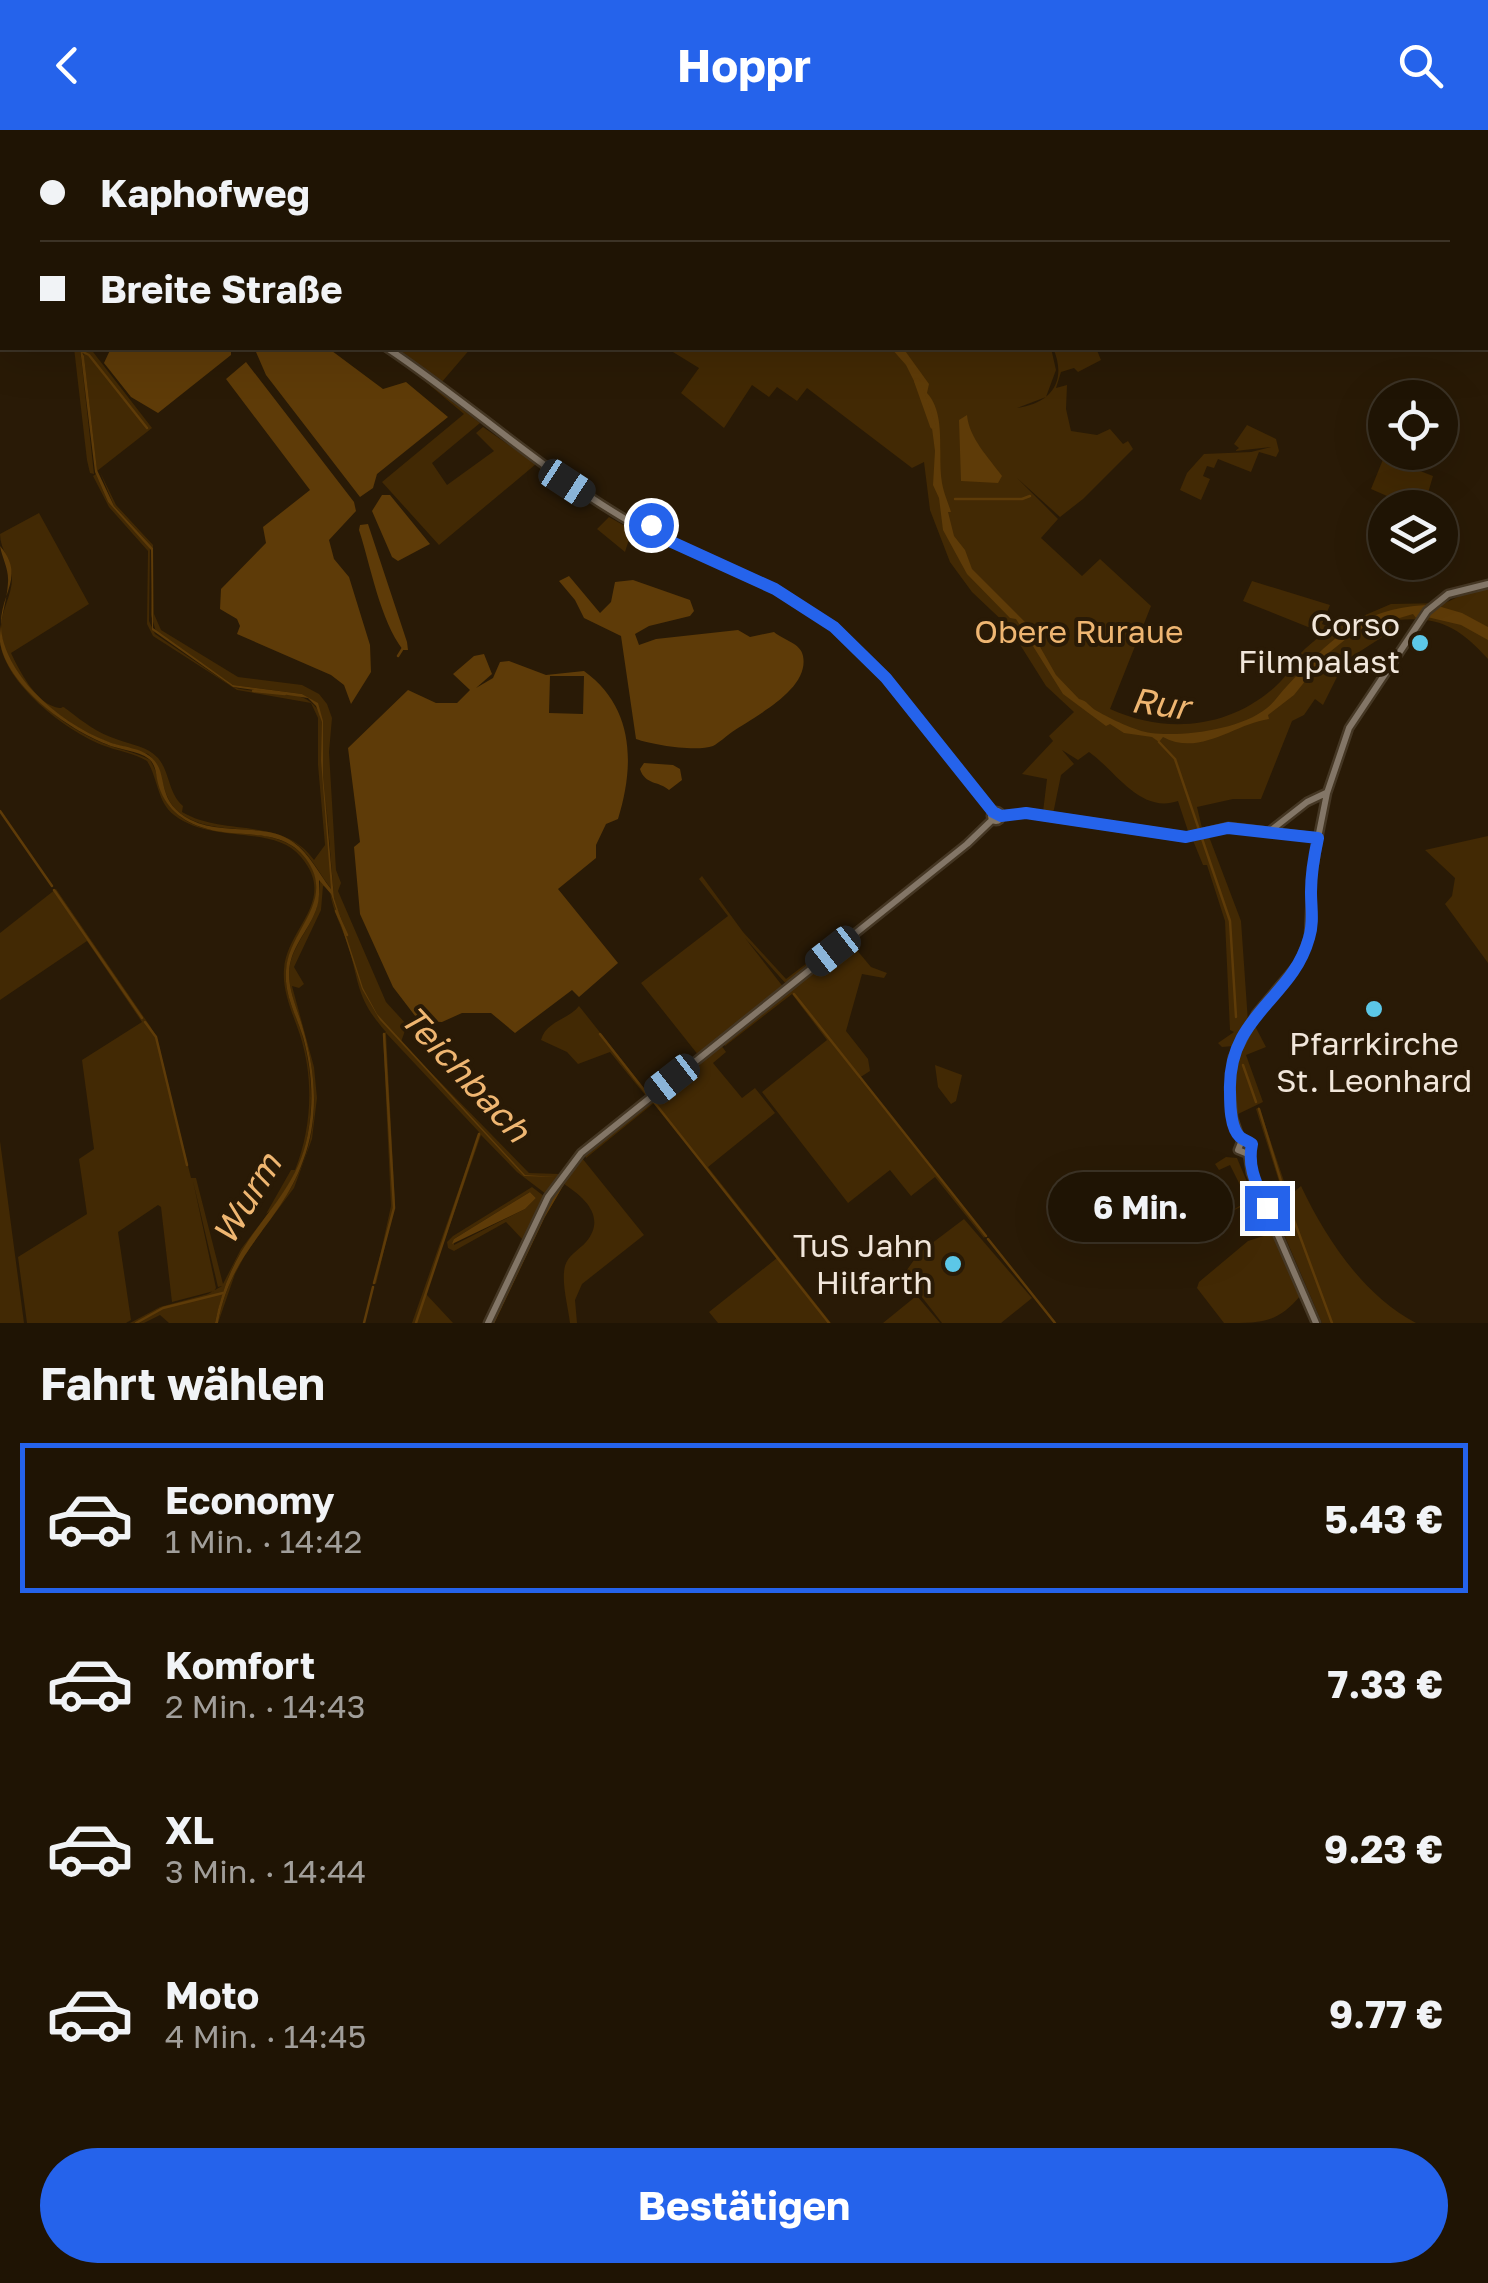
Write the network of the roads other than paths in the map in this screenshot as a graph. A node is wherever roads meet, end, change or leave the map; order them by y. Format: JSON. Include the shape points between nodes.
{"nodes":[{"id":1,"x":389,"y":350,"type":"edge"},
{"id":2,"x":1488,"y":584,"type":"edge"},
{"id":3,"x":1327,"y":793,"type":"junction"},
{"id":4,"x":995,"y":816,"type":"junction"},
{"id":5,"x":1269,"y":832,"type":"junction"},
{"id":6,"x":1318,"y":838,"type":"junction"},
{"id":7,"x":488,"y":1323,"type":"edge"},
{"id":8,"x":1316,"y":1323,"type":"edge"}],
"edges":[{"from":1,"to":4,"type":"main road","via":[[567,483],[639,526],[642,537],[652,533],[775,589],[834,627],[886,678]]},
{"from":2,"to":3,"type":"main road","via":[[1462,588],[1420,619],[1353,720]]},
{"from":3,"to":5,"type":"main road"},
{"from":3,"to":6,"type":"main road"},
{"from":4,"to":5,"type":"main road","via":[[1026,813],[1189,836],[1228,828]]},
{"from":4,"to":7,"type":"main road","via":[[594,1142],[556,1184]]},
{"from":5,"to":6,"type":"main road"},
{"from":6,"to":8,"type":"main road","via":[[1312,922],[1302,957],[1238,1042],[1230,1086],[1232,1118],[1252,1146],[1251,1173]]}]}
